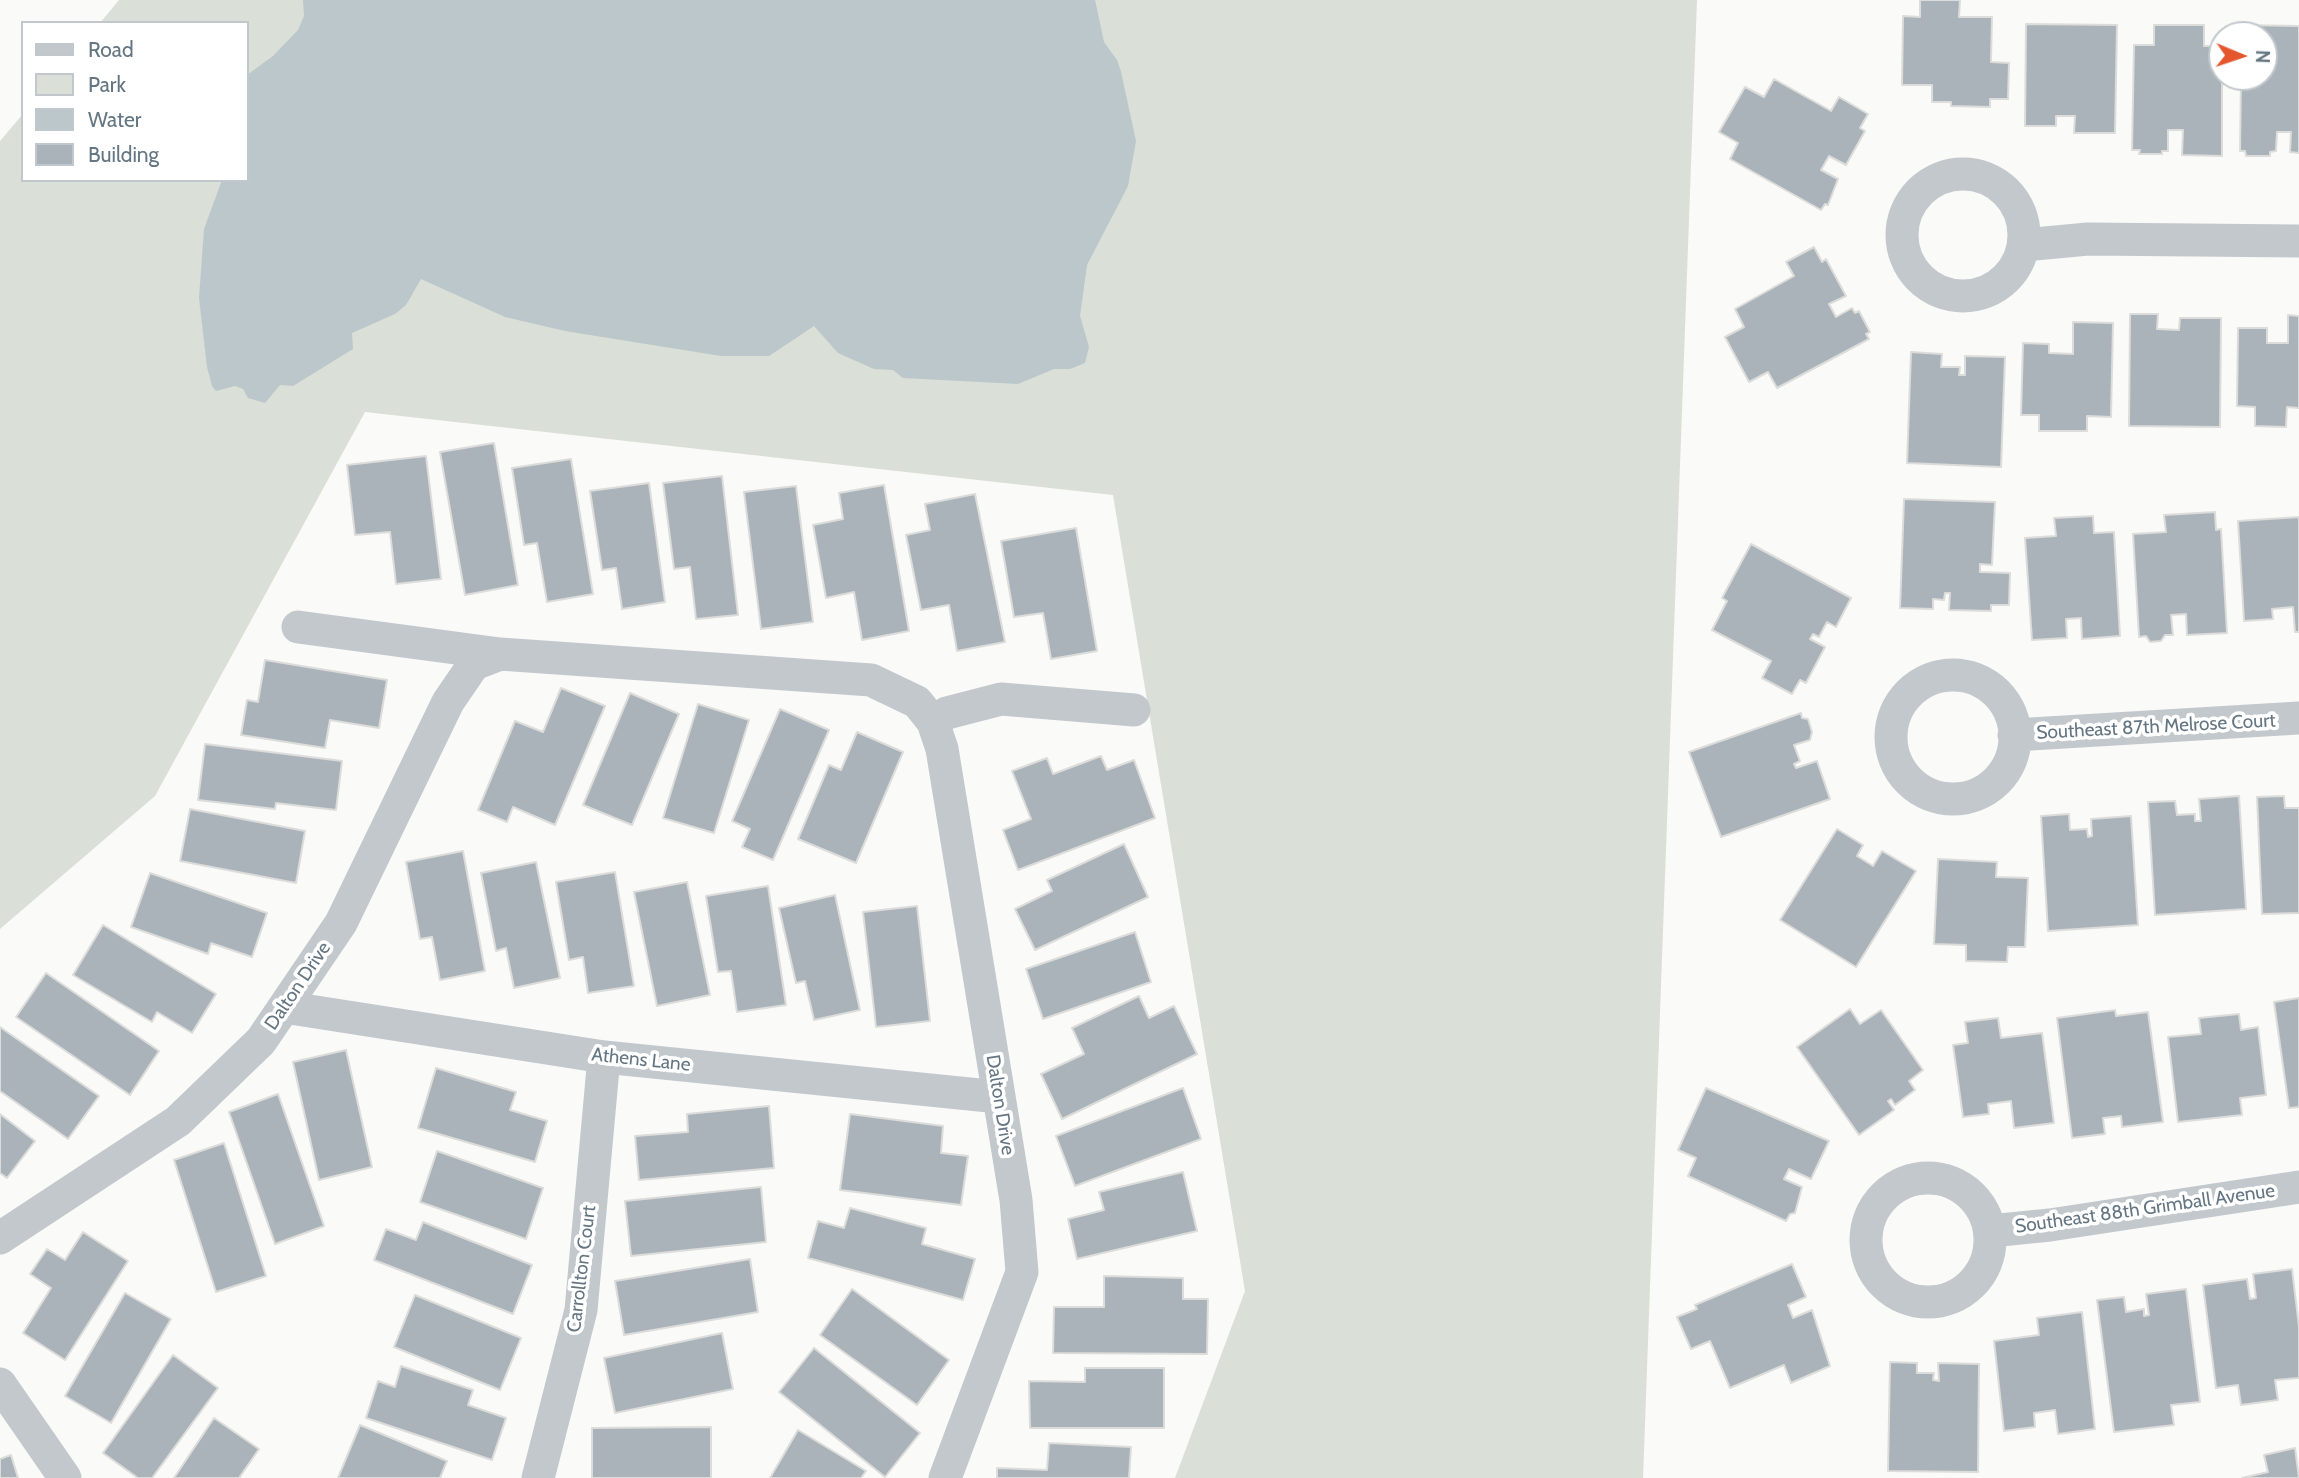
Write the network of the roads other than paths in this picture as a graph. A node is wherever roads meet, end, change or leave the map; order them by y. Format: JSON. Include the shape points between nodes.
{"nodes":[{"id":1,"x":2299,"y":241,"type":"edge"},
{"id":2,"x":2024,"y":246,"type":"dead end"},
{"id":3,"x":298,"y":627,"type":"dead end"},
{"id":4,"x":500,"y":654,"type":"junction"},
{"id":5,"x":1133,"y":710,"type":"dead end"},
{"id":6,"x":2299,"y":718,"type":"edge"},
{"id":7,"x":933,"y":722,"type":"junction"},
{"id":8,"x":2014,"y":735,"type":"dead end"},
{"id":9,"x":284,"y":1007,"type":"junction"},
{"id":10,"x":604,"y":1056,"type":"junction"},
{"id":11,"x":999,"y":1097,"type":"junction"},
{"id":12,"x":2299,"y":1187,"type":"edge"},
{"id":13,"x":1990,"y":1231,"type":"dead end"},
{"id":14,"x":0,"y":1238,"type":"edge"},
{"id":15,"x":0,"y":1384,"type":"edge"},
{"id":16,"x":65,"y":1478,"type":"edge"},
{"id":17,"x":538,"y":1478,"type":"edge"},
{"id":18,"x":945,"y":1478,"type":"edge"}],
"edges":[{"from":1,"to":2,"type":"street","via":[[2088,239]]},
{"from":3,"to":4,"type":"street","name":"Dalton Drive"},
{"from":4,"to":7,"type":"street","name":"Dalton Drive","via":[[871,680],[917,702]]},
{"from":4,"to":9,"type":"street","name":"Dalton Drive","via":[[474,664],[448,702],[341,923]]},
{"from":5,"to":7,"type":"street","via":[[1001,699],[947,713]]},
{"from":6,"to":8,"type":"street","name":"Southeast 87th Melrose Court"},
{"from":7,"to":11,"type":"street","name":"Dalton Drive","via":[[942,749]]},
{"from":9,"to":10,"type":"street","name":"Athens Lane"},
{"from":9,"to":14,"type":"street","name":"Dalton Drive","via":[[261,1041],[178,1121]]},
{"from":10,"to":11,"type":"street","name":"Athens Lane"},
{"from":10,"to":17,"type":"street","name":"Carrollton Court","via":[[581,1310]]},
{"from":11,"to":18,"type":"street","name":"Dalton Drive","via":[[1022,1272]]},
{"from":12,"to":13,"type":"street","name":"Southeast 88th Grimball Avenue"},
{"from":15,"to":16,"type":"street"}]}
